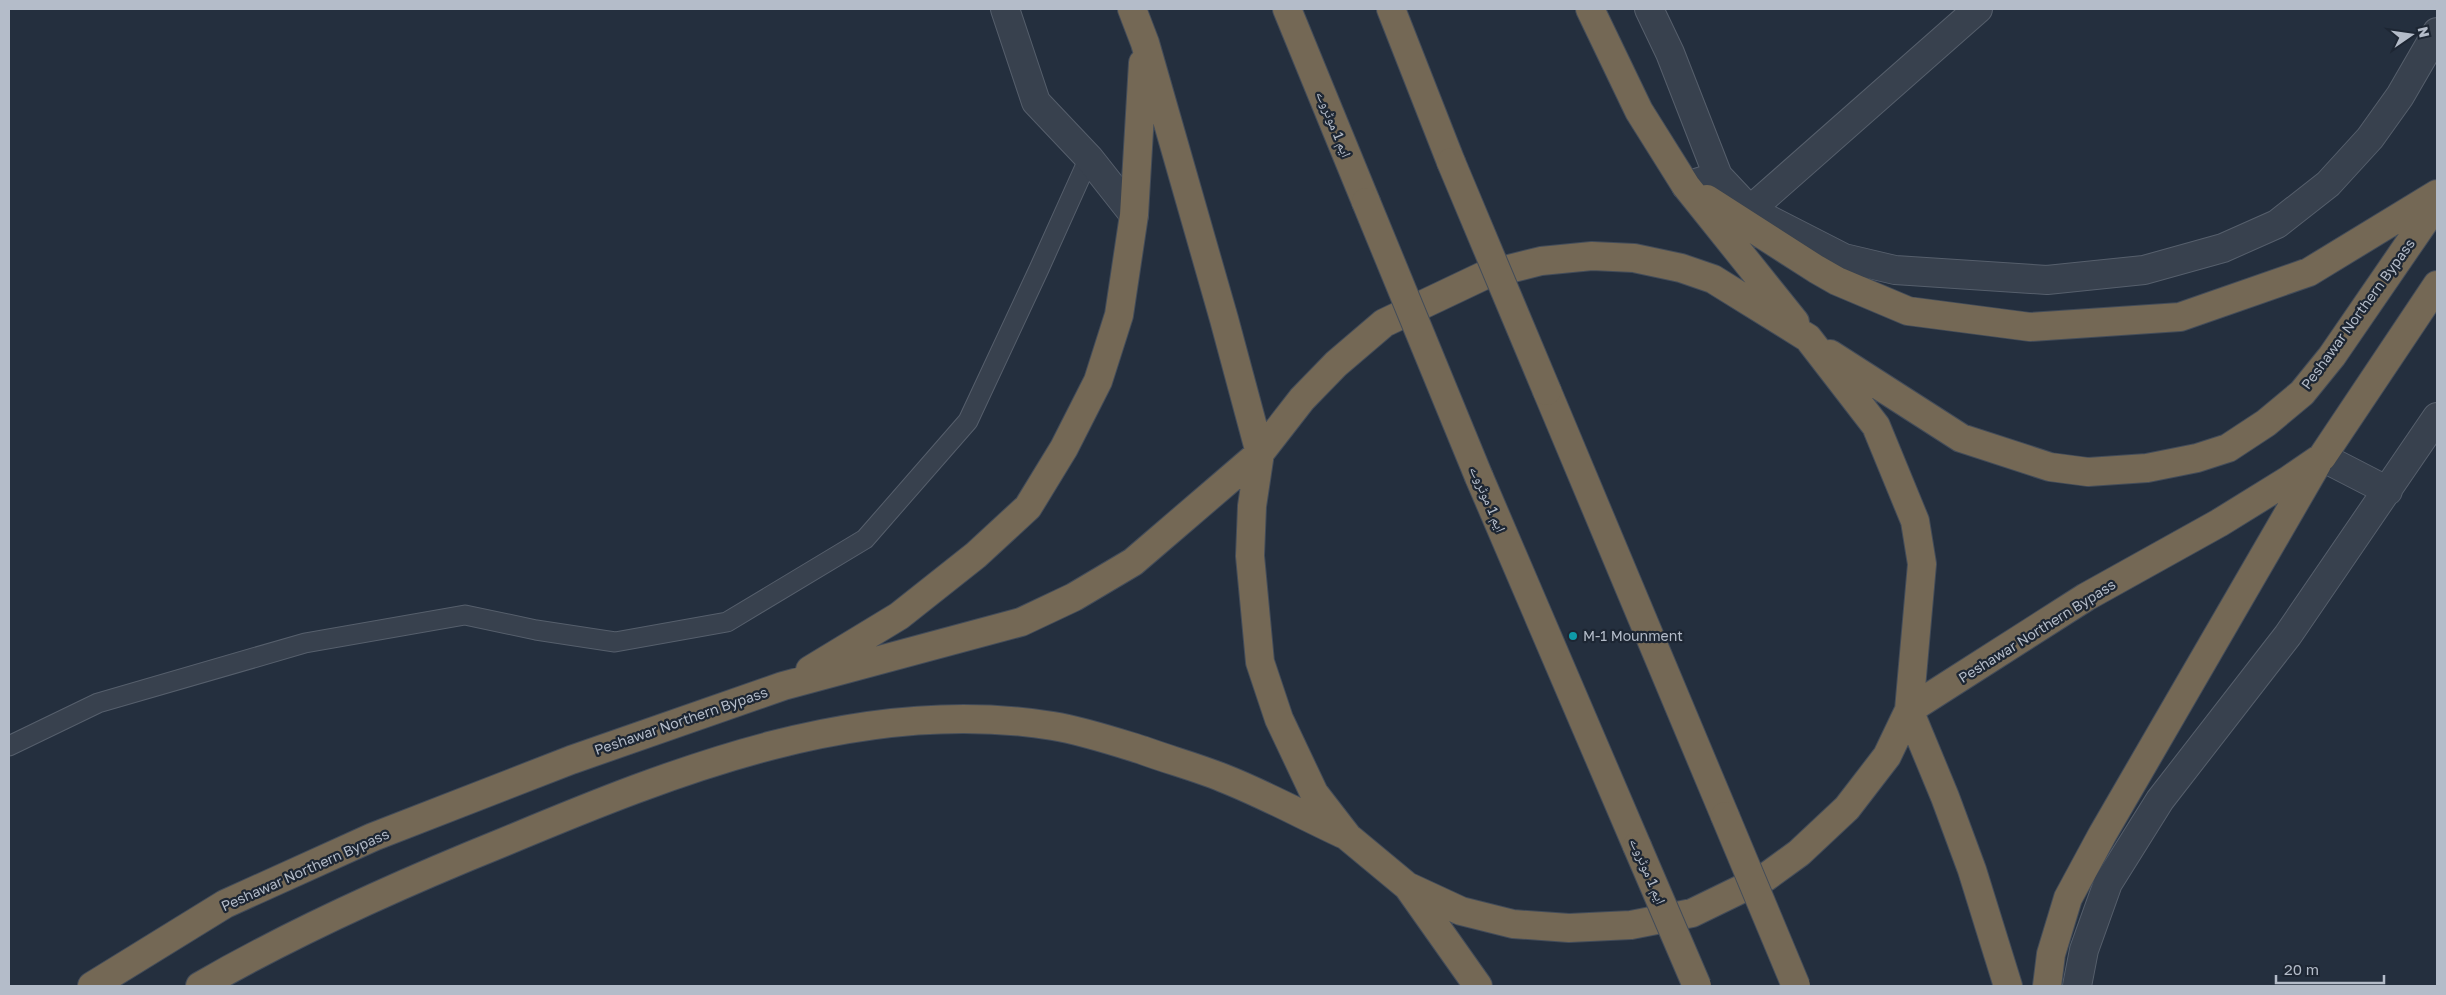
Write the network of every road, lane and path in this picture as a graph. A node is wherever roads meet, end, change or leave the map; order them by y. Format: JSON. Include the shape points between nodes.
{"nodes":[{"id":1,"x":1005,"y":9,"type":"edge"},
{"id":2,"x":1132,"y":9,"type":"edge"},
{"id":3,"x":1287,"y":9,"type":"edge"},
{"id":4,"x":1391,"y":9,"type":"edge"},
{"id":5,"x":1590,"y":9,"type":"edge"},
{"id":6,"x":1649,"y":9,"type":"edge"},
{"id":7,"x":1978,"y":9,"type":"edge"},
{"id":8,"x":2437,"y":32,"type":"edge"},
{"id":9,"x":1145,"y":43,"type":"junction"},
{"id":10,"x":1088,"y":158,"type":"junction"},
{"id":11,"x":1718,"y":176,"type":"junction"},
{"id":12,"x":1686,"y":186,"type":"junction"},
{"id":13,"x":2437,"y":194,"type":"edge"},
{"id":14,"x":2437,"y":203,"type":"edge"},
{"id":15,"x":1750,"y":210,"type":"junction"},
{"id":16,"x":1134,"y":215,"type":"junction"},
{"id":17,"x":2437,"y":285,"type":"edge"},
{"id":18,"x":1808,"y":338,"type":"junction"},
{"id":19,"x":2437,"y":417,"type":"edge"},
{"id":20,"x":1260,"y":453,"type":"junction"},
{"id":21,"x":2322,"y":456,"type":"junction"},
{"id":22,"x":2388,"y":491,"type":"junction"},
{"id":23,"x":783,"y":686,"type":"junction"},
{"id":24,"x":1909,"y":710,"type":"junction"},
{"id":25,"x":9,"y":746,"type":"edge"},
{"id":26,"x":1348,"y":837,"type":"junction"},
{"id":27,"x":1407,"y":886,"type":"junction"},
{"id":28,"x":92,"y":986,"type":"edge"},
{"id":29,"x":200,"y":986,"type":"edge"},
{"id":30,"x":1478,"y":986,"type":"edge"},
{"id":31,"x":1697,"y":986,"type":"edge"},
{"id":32,"x":1796,"y":986,"type":"edge"},
{"id":33,"x":2008,"y":986,"type":"edge"},
{"id":34,"x":2047,"y":986,"type":"edge"},
{"id":35,"x":2077,"y":986,"type":"edge"}],
"edges":[{"from":1,"to":10,"type":"street","via":[[1036,102]]},
{"from":2,"to":9,"type":"highway"},
{"from":3,"to":31,"type":"highway","name":"ایم 1 موٹروے","bridge":true,"via":[[1479,478]]},
{"from":4,"to":32,"type":"highway","bridge":true,"via":[[1451,162]]},
{"from":5,"to":12,"type":"highway","via":[[1639,111]]},
{"from":6,"to":11,"type":"street","via":[[1670,53]]},
{"from":7,"to":15,"type":"street"},
{"from":8,"to":15,"type":"street","via":[[2400,96],[2370,138],[2328,184],[2277,224],[2223,248],[2144,270],[2047,280],[1895,270],[1844,258]]},
{"from":9,"to":16,"type":"highway"},
{"from":9,"to":20,"type":"highway"},
{"from":10,"to":16,"type":"street"},
{"from":10,"to":25,"type":"lane","via":[[968,421],[865,539],[727,622],[615,642],[465,615],[315,641],[98,703]]},
{"from":11,"to":12,"type":"street"},
{"from":11,"to":15,"type":"street"},
{"from":12,"to":13,"type":"highway","via":[[1837,281],[1908,310],[2030,327],[2171,318],[2198,311],[2308,272]]},
{"from":12,"to":18,"type":"highway"},
{"from":14,"to":18,"type":"highway","name":"Peshawar Northern Bypass","via":[[2332,356],[2302,393],[2266,423],[2228,448],[2197,458],[2147,468],[2088,472],[2007,454],[1960,438]]},
{"from":16,"to":23,"type":"highway","via":[[1119,315],[1098,381],[1064,448],[1028,507],[976,555],[899,616]]},
{"from":17,"to":21,"type":"highway","name":"Peshawar Northern Bypass"},
{"from":18,"to":20,"type":"highway","name":"Peshawar Northern Bypass","via":[[1713,279],[1681,268],[1634,258],[1592,256],[1541,261],[1485,275],[1384,323],[1336,364],[1302,399]]},
{"from":18,"to":24,"type":"highway","via":[[1876,426],[1915,521],[1922,564]]},
{"from":19,"to":22,"type":"street"},
{"from":20,"to":23,"type":"highway","name":"Peshawar Northern Bypass","via":[[1133,562],[1074,597],[1021,622]]},
{"from":20,"to":26,"type":"highway","via":[[1252,506],[1250,556],[1260,662],[1279,719],[1314,793]]},
{"from":21,"to":22,"type":"street"},
{"from":21,"to":24,"type":"highway","name":"Peshawar Northern Bypass","via":[[2219,523],[2086,597]]},
{"from":21,"to":34,"type":"highway","via":[[2072,890],[2051,954]]},
{"from":22,"to":35,"type":"street","via":[[2288,635],[2160,800],[2108,883],[2084,950]]},
{"from":23,"to":28,"type":"highway","name":"Peshawar Northern Bypass","via":[[571,760],[373,838],[225,904]]},
{"from":24,"to":27,"type":"highway","via":[[1887,756],[1840,815],[1766,878],[1692,914],[1631,924],[1569,928],[1513,924],[1461,911]]},
{"from":24,"to":33,"type":"highway","via":[[1972,870]]},
{"from":26,"to":27,"type":"highway"},
{"from":26,"to":29,"type":"highway","via":[[1224,778],[1120,743],[1055,726],[973,717],[860,726],[749,751],[582,809],[398,885],[248,958]]},
{"from":27,"to":30,"type":"highway"}]}
